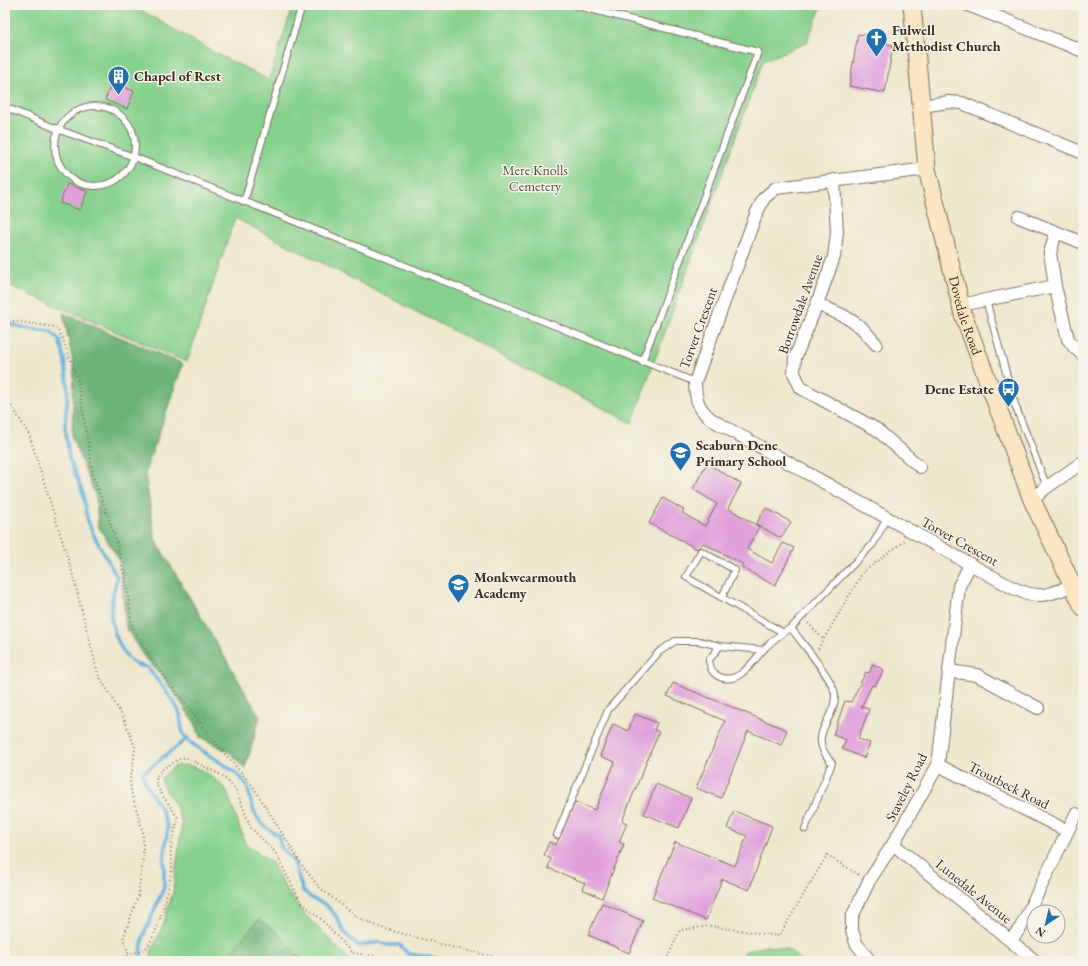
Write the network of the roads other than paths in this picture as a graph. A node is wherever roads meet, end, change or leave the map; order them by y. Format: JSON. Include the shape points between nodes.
{"nodes":[{"id":1,"x":302,"y":5,"type":"edge"},
{"id":2,"x":574,"y":5,"type":"edge"},
{"id":3,"x":912,"y":5,"type":"edge"},
{"id":4,"x":968,"y":5,"type":"edge"},
{"id":5,"x":1083,"y":51,"type":"edge"},
{"id":6,"x":921,"y":106,"type":"junction"},
{"id":7,"x":5,"y":107,"type":"edge"},
{"id":8,"x":58,"y":129,"type":"junction"},
{"id":9,"x":1083,"y":153,"type":"edge"},
{"id":10,"x":134,"y":156,"type":"junction"},
{"id":11,"x":927,"y":169,"type":"junction"},
{"id":12,"x":834,"y":180,"type":"junction"},
{"id":13,"x":244,"y":202,"type":"junction"},
{"id":14,"x":1019,"y":217,"type":"dead end"},
{"id":15,"x":1056,"y":232,"type":"junction"},
{"id":16,"x":1083,"y":243,"type":"edge"},
{"id":17,"x":1054,"y":286,"type":"junction"},
{"id":18,"x":986,"y":300,"type":"junction"},
{"id":19,"x":817,"y":304,"type":"junction"},
{"id":20,"x":961,"y":305,"type":"junction"},
{"id":21,"x":876,"y":344,"type":"dead end"},
{"id":22,"x":1083,"y":355,"type":"edge"},
{"id":23,"x":642,"y":362,"type":"junction"},
{"id":24,"x":695,"y":382,"type":"junction"},
{"id":25,"x":1083,"y":462,"type":"edge"},
{"id":26,"x":920,"y":467,"type":"dead end"},
{"id":27,"x":1047,"y":487,"type":"junction"},
{"id":28,"x":1032,"y":500,"type":"junction"},
{"id":29,"x":887,"y":518,"type":"junction"},
{"id":30,"x":970,"y":565,"type":"junction"},
{"id":31,"x":1073,"y":585,"type":"junction"},
{"id":32,"x":722,"y":597,"type":"junction"},
{"id":33,"x":1083,"y":608,"type":"edge"},
{"id":34,"x":791,"y":628,"type":"junction"},
{"id":35,"x":782,"y":632,"type":"junction"},
{"id":36,"x":720,"y":646,"type":"junction"},
{"id":37,"x":763,"y":650,"type":"junction"},
{"id":38,"x":949,"y":671,"type":"junction"},
{"id":39,"x":1038,"y":708,"type":"dead end"},
{"id":40,"x":938,"y":765,"type":"junction"},
{"id":41,"x":1076,"y":814,"type":"dead end"},
{"id":42,"x":805,"y":829,"type":"dead end"},
{"id":43,"x":1067,"y":831,"type":"junction"},
{"id":44,"x":557,"y":835,"type":"dead end"},
{"id":45,"x":893,"y":844,"type":"junction"},
{"id":46,"x":1011,"y":940,"type":"junction"},
{"id":47,"x":870,"y":961,"type":"edge"},
{"id":48,"x":1035,"y":961,"type":"edge"}],
"edges":[{"from":1,"to":13,"type":"lane"},
{"from":2,"to":23,"type":"lane","via":[[758,52]]},
{"from":3,"to":6,"type":"street","name":"Dovedale Road"},
{"from":4,"to":5,"type":"street"},
{"from":6,"to":9,"type":"street","via":[[962,103]]},
{"from":6,"to":11,"type":"street","name":"Dovedale Road"},
{"from":7,"to":8,"type":"lane"},
{"from":8,"to":10,"type":"lane"},
{"from":8,"to":10,"type":"lane","via":[[65,118],[81,108],[98,106],[112,110],[125,119],[132,131],[136,148]]},
{"from":8,"to":10,"type":"lane","via":[[54,142],[55,157],[68,178],[86,187],[103,187],[123,176]]},
{"from":10,"to":13,"type":"lane"},
{"from":11,"to":12,"type":"street","name":"Torver Crescent"},
{"from":11,"to":20,"type":"street","name":"Dovedale Road"},
{"from":12,"to":19,"type":"street","name":"Borrowdale Avenue","via":[[837,232],[834,257]]},
{"from":12,"to":24,"type":"street","name":"Torver Crescent","via":[[776,188],[764,198]]},
{"from":13,"to":23,"type":"lane"},
{"from":14,"to":15,"type":"street"},
{"from":15,"to":16,"type":"street"},
{"from":15,"to":17,"type":"street","via":[[1050,253]]},
{"from":17,"to":18,"type":"street"},
{"from":17,"to":22,"type":"street","via":[[1068,338]]},
{"from":18,"to":20,"type":"street"},
{"from":18,"to":27,"type":"lane","via":[[1015,405]]},
{"from":19,"to":21,"type":"street","via":[[860,326]]},
{"from":19,"to":26,"type":"street","name":"Borrowdale Avenue","via":[[794,358],[794,374],[801,388],[876,428]]},
{"from":20,"to":28,"type":"street","name":"Dovedale Road"},
{"from":23,"to":24,"type":"lane"},
{"from":24,"to":29,"type":"street","name":"Torver Crescent","via":[[698,406],[709,418]]},
{"from":25,"to":27,"type":"street"},
{"from":27,"to":28,"type":"street"},
{"from":28,"to":31,"type":"street","name":"Dovedale Road"},
{"from":29,"to":30,"type":"street","name":"Torver Crescent"},
{"from":29,"to":34,"type":"lane","via":[[873,544]]},
{"from":30,"to":31,"type":"street","name":"Torver Crescent","via":[[1024,593],[1038,596],[1050,595]]},
{"from":30,"to":38,"type":"street","name":"Staveley Road","via":[[960,586]]},
{"from":31,"to":33,"type":"street","name":"Dovedale Road"},
{"from":32,"to":32,"type":"lane","via":[[686,577],[701,551],[735,570]]},
{"from":32,"to":35,"type":"lane"},
{"from":34,"to":35,"type":"lane"},
{"from":34,"to":42,"type":"lane","via":[[831,683],[836,696],[821,732],[824,754],[832,764]]},
{"from":35,"to":37,"type":"lane"},
{"from":36,"to":37,"type":"lane"},
{"from":36,"to":37,"type":"lane","via":[[709,660],[710,668],[715,675],[724,679],[732,678],[747,669]]},
{"from":36,"to":44,"type":"lane","via":[[699,641],[675,641],[659,652],[608,710]]},
{"from":38,"to":39,"type":"street","via":[[977,675]]},
{"from":38,"to":40,"type":"street","name":"Staveley Road"},
{"from":40,"to":43,"type":"street","name":"Troutbeck Road"},
{"from":40,"to":45,"type":"street","name":"Staveley Road"},
{"from":41,"to":43,"type":"street"},
{"from":43,"to":46,"type":"street","via":[[1021,927]]},
{"from":45,"to":46,"type":"street","name":"Lunedale Avenue"},
{"from":45,"to":47,"type":"street","name":"Staveley Road","via":[[869,881],[852,917],[856,943]]},
{"from":46,"to":48,"type":"street","name":"Lunedale Avenue"}]}
